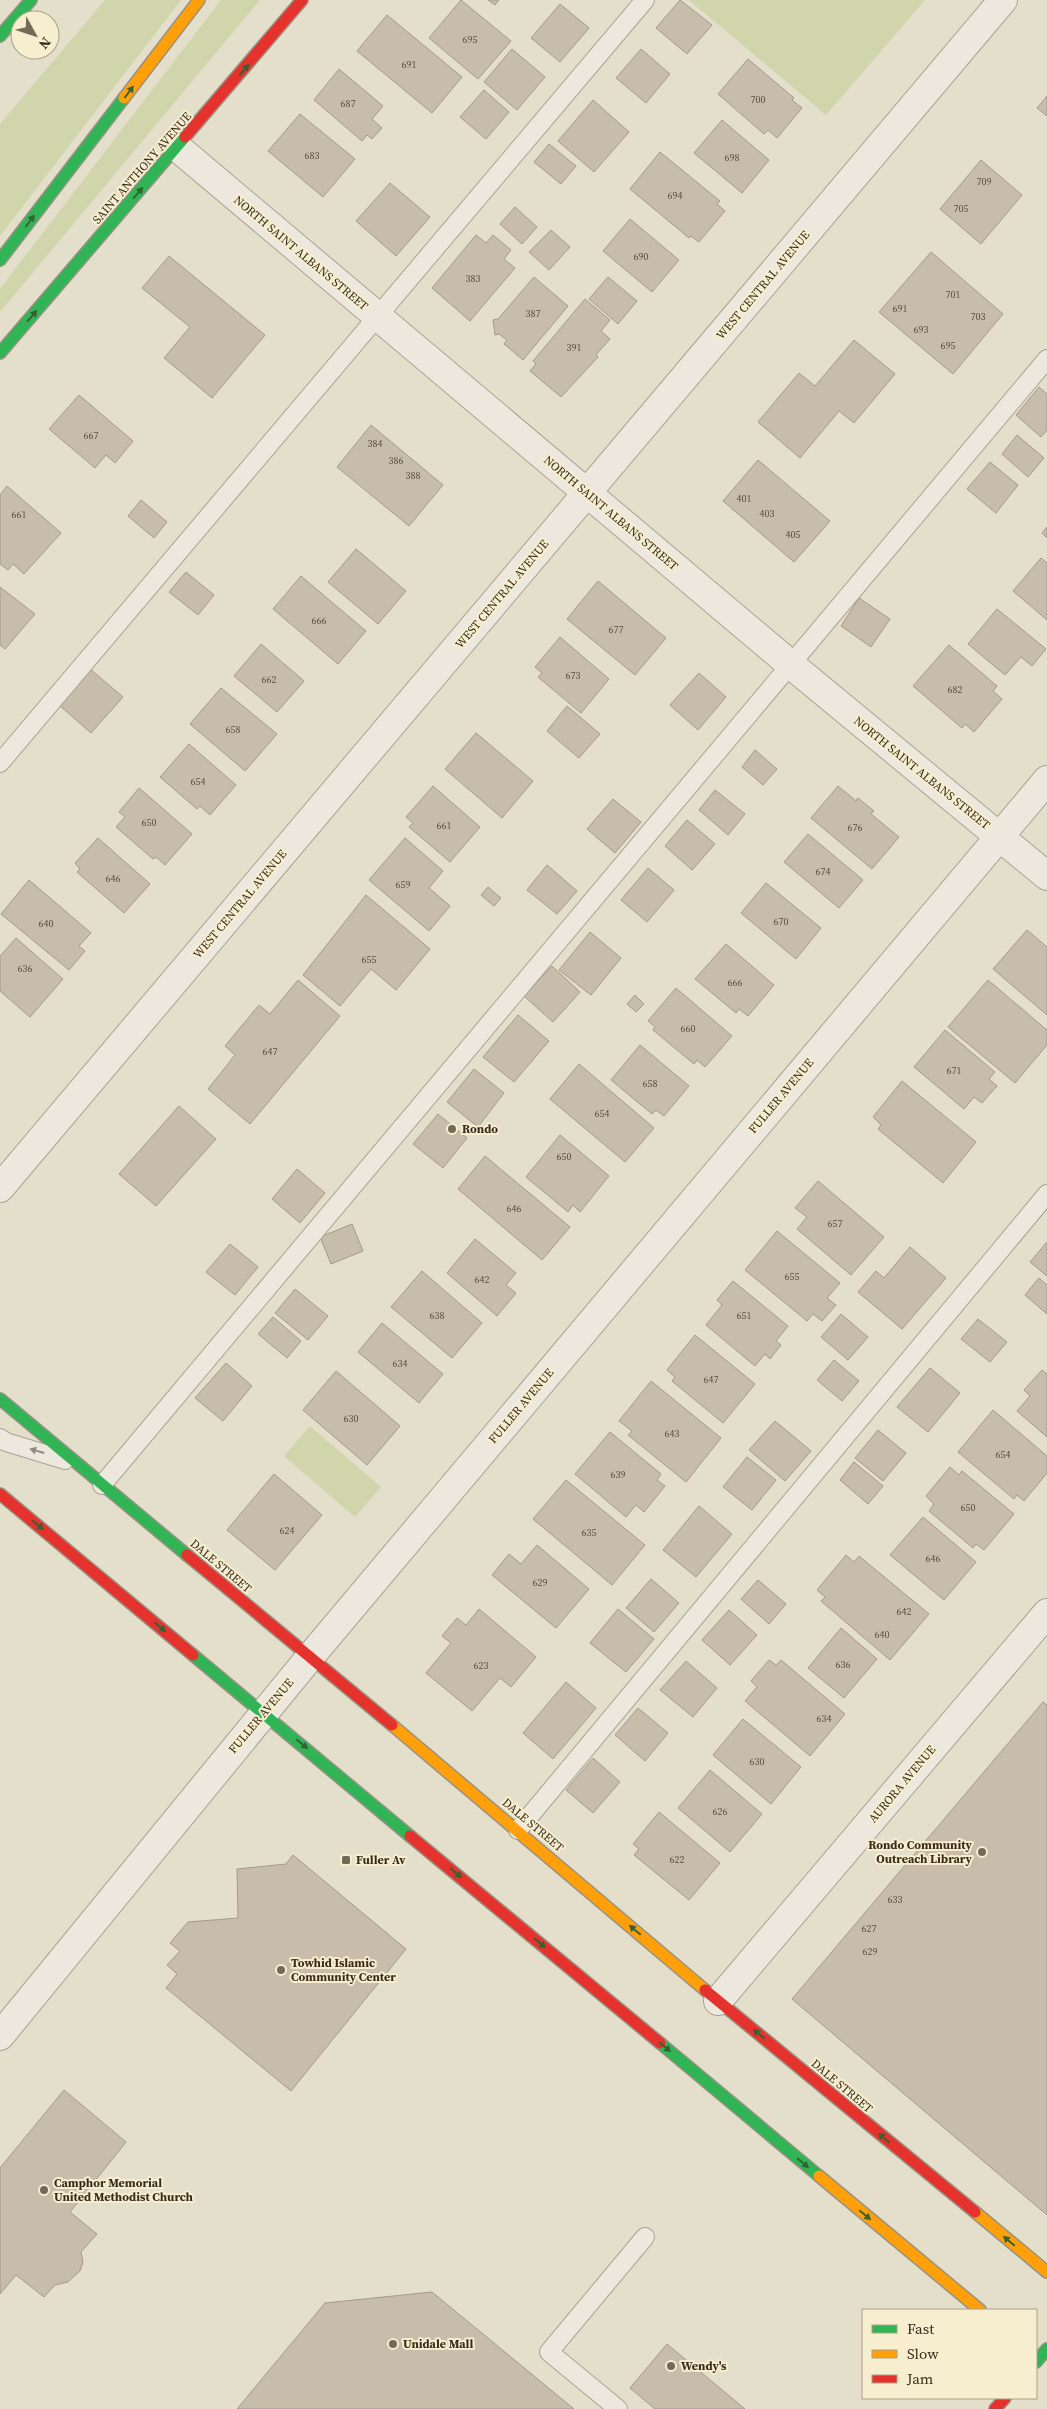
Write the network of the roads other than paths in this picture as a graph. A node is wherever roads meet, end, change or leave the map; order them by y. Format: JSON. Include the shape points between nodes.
{"nodes":[{"id":1,"x":31,"y":0,"type":"edge"},
{"id":2,"x":199,"y":0,"type":"edge"},
{"id":3,"x":302,"y":0,"type":"edge"},
{"id":4,"x":645,"y":0,"type":"edge"},
{"id":5,"x":1002,"y":0,"type":"edge"},
{"id":6,"x":0,"y":36,"type":"edge"},
{"id":7,"x":178,"y":148,"type":"junction"},
{"id":8,"x":0,"y":260,"type":"edge"},
{"id":9,"x":377,"y":317,"type":"junction"},
{"id":10,"x":0,"y":353,"type":"edge"},
{"id":11,"x":1047,"y":359,"type":"edge"},
{"id":12,"x":587,"y":493,"type":"junction"},
{"id":13,"x":790,"y":664,"type":"junction"},
{"id":14,"x":0,"y":763,"type":"edge"},
{"id":15,"x":1047,"y":780,"type":"edge"},
{"id":16,"x":1000,"y":836,"type":"junction"},
{"id":17,"x":1047,"y":876,"type":"edge"},
{"id":18,"x":0,"y":1188,"type":"edge"},
{"id":19,"x":1047,"y":1194,"type":"edge"},
{"id":20,"x":0,"y":1399,"type":"edge"},
{"id":21,"x":0,"y":1438,"type":"edge"},
{"id":22,"x":75,"y":1463,"type":"junction"},
{"id":23,"x":102,"y":1485,"type":"junction"},
{"id":24,"x":0,"y":1494,"type":"edge"},
{"id":25,"x":1047,"y":1613,"type":"edge"},
{"id":26,"x":310,"y":1657,"type":"junction"},
{"id":27,"x":264,"y":1713,"type":"junction"},
{"id":28,"x":518,"y":1830,"type":"junction"},
{"id":29,"x":718,"y":2001,"type":"junction"},
{"id":30,"x":0,"y":2036,"type":"edge"},
{"id":31,"x":645,"y":2237,"type":"dead end"},
{"id":32,"x":1047,"y":2272,"type":"edge"},
{"id":33,"x":979,"y":2309,"type":"edge"},
{"id":34,"x":1047,"y":2349,"type":"edge"},
{"id":35,"x":1039,"y":2360,"type":"edge"},
{"id":36,"x":1004,"y":2399,"type":"edge"},
{"id":37,"x":618,"y":2409,"type":"edge"},
{"id":38,"x":995,"y":2409,"type":"edge"}],
"edges":[{"from":1,"to":6,"type":"main road"},
{"from":8,"to":2,"type":"main road","one_way":true},
{"from":7,"to":3,"type":"main road","name":"SAINT ANTHONY AVENUE","one_way":true},
{"from":4,"to":9,"type":"lane"},
{"from":5,"to":12,"type":"street","name":"WEST CENTRAL AVENUE"},
{"from":7,"to":9,"type":"street","name":"NORTH SAINT ALBANS STREET"},
{"from":10,"to":7,"type":"main road","name":"SAINT ANTHONY AVENUE","one_way":true},
{"from":9,"to":12,"type":"street","name":"NORTH SAINT ALBANS STREET"},
{"from":9,"to":14,"type":"lane"},
{"from":11,"to":13,"type":"lane"},
{"from":12,"to":13,"type":"street","name":"NORTH SAINT ALBANS STREET"},
{"from":12,"to":18,"type":"street","name":"WEST CENTRAL AVENUE"},
{"from":13,"to":16,"type":"street","name":"NORTH SAINT ALBANS STREET"},
{"from":13,"to":23,"type":"lane"},
{"from":15,"to":16,"type":"street","name":"FULLER AVENUE"},
{"from":16,"to":17,"type":"street","name":"NORTH SAINT ALBANS STREET"},
{"from":16,"to":26,"type":"street","name":"FULLER AVENUE"},
{"from":19,"to":28,"type":"lane"},
{"from":20,"to":22,"type":"main road","name":"DALE STREET"},
{"from":22,"to":21,"type":"lane","one_way":true},
{"from":22,"to":23,"type":"main road","name":"DALE STREET"},
{"from":23,"to":26,"type":"main road","name":"DALE STREET"},
{"from":24,"to":27,"type":"main road","one_way":true},
{"from":25,"to":29,"type":"street","name":"AURORA AVENUE"},
{"from":26,"to":27,"type":"street","name":"FULLER AVENUE"},
{"from":26,"to":28,"type":"main road","name":"DALE STREET"},
{"from":27,"to":30,"type":"street","name":"FULLER AVENUE"},
{"from":27,"to":33,"type":"main road","one_way":true},
{"from":29,"to":28,"type":"main road","name":"DALE STREET","one_way":true},
{"from":32,"to":29,"type":"main road","name":"DALE STREET","one_way":true},
{"from":31,"to":37,"type":"lane","via":[[550,2352]]},
{"from":34,"to":35,"type":"main road"},
{"from":36,"to":38,"type":"main road"}]}
